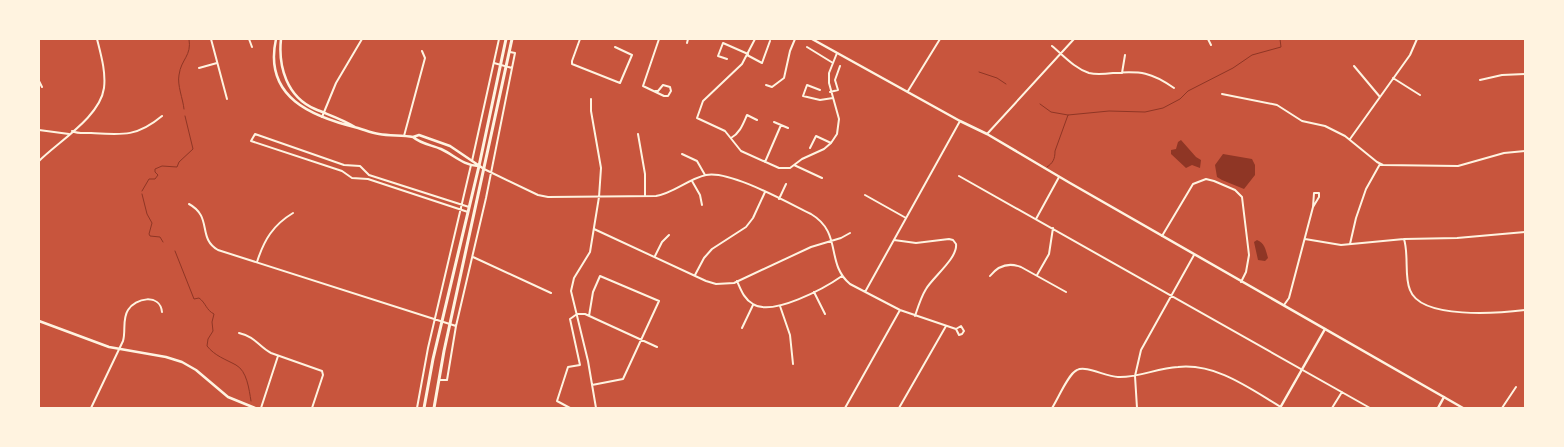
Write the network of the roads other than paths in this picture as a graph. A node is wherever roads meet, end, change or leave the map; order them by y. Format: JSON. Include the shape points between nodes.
{"nodes":[{"id":1,"x":98,"y":39,"type":"edge"},
{"id":2,"x":211,"y":39,"type":"edge"},
{"id":3,"x":249,"y":39,"type":"edge"},
{"id":4,"x":276,"y":39,"type":"edge"},
{"id":5,"x":281,"y":39,"type":"edge"},
{"id":6,"x":362,"y":39,"type":"edge"},
{"id":7,"x":499,"y":39,"type":"edge"},
{"id":8,"x":506,"y":39,"type":"edge"},
{"id":9,"x":512,"y":39,"type":"edge"},
{"id":10,"x":580,"y":39,"type":"edge"},
{"id":11,"x":659,"y":39,"type":"edge"},
{"id":12,"x":688,"y":39,"type":"edge"},
{"id":13,"x":755,"y":39,"type":"edge"},
{"id":14,"x":795,"y":39,"type":"edge"},
{"id":15,"x":812,"y":39,"type":"edge"},
{"id":16,"x":940,"y":39,"type":"edge"},
{"id":17,"x":1074,"y":39,"type":"edge"},
{"id":18,"x":1208,"y":39,"type":"edge"},
{"id":19,"x":1417,"y":39,"type":"edge"},
{"id":20,"x":770,"y":42,"type":"dead end"},
{"id":21,"x":687,"y":43,"type":"dead end"},
{"id":22,"x":1212,"y":45,"type":"dead end"},
{"id":23,"x":1052,"y":46,"type":"dead end"},
{"id":24,"x":252,"y":47,"type":"dead end"},
{"id":25,"x":615,"y":47,"type":"dead end"},
{"id":26,"x":807,"y":47,"type":"dead end"},
{"id":27,"x":422,"y":50,"type":"dead end"},
{"id":28,"x":509,"y":51,"type":"junction"},
{"id":29,"x":838,"y":53,"type":"junction"},
{"id":30,"x":1061,"y":53,"type":"junction"},
{"id":31,"x":748,"y":54,"type":"junction"},
{"id":32,"x":1125,"y":55,"type":"dead end"},
{"id":33,"x":727,"y":58,"type":"dead end"},
{"id":34,"x":494,"y":63,"type":"junction"},
{"id":35,"x":833,"y":63,"type":"junction"},
{"id":36,"x":217,"y":64,"type":"junction"},
{"id":37,"x":500,"y":65,"type":"junction"},
{"id":38,"x":505,"y":66,"type":"junction"},
{"id":39,"x":840,"y":66,"type":"dead end"},
{"id":40,"x":1354,"y":66,"type":"dead end"},
{"id":41,"x":199,"y":68,"type":"dead end"},
{"id":42,"x":512,"y":68,"type":"junction"},
{"id":43,"x":1122,"y":72,"type":"junction"},
{"id":44,"x":1525,"y":74,"type":"edge"},
{"id":45,"x":284,"y":76,"type":"junction"},
{"id":46,"x":279,"y":78,"type":"junction"},
{"id":47,"x":1393,"y":78,"type":"junction"},
{"id":48,"x":1480,"y":80,"type":"dead end"},
{"id":49,"x":39,"y":81,"type":"edge"},
{"id":50,"x":766,"y":86,"type":"dead end"},
{"id":51,"x":42,"y":87,"type":"dead end"},
{"id":52,"x":1174,"y":88,"type":"dead end"},
{"id":53,"x":820,"y":90,"type":"dead end"},
{"id":54,"x":655,"y":91,"type":"junction"},
{"id":55,"x":908,"y":91,"type":"junction"},
{"id":56,"x":830,"y":92,"type":"junction"},
{"id":57,"x":1222,"y":94,"type":"dead end"},
{"id":58,"x":1420,"y":95,"type":"dead end"},
{"id":59,"x":1380,"y":97,"type":"junction"},
{"id":60,"x":591,"y":98,"type":"dead end"},
{"id":61,"x":833,"y":98,"type":"junction"},
{"id":62,"x":226,"y":99,"type":"dead end"},
{"id":63,"x":324,"y":112,"type":"junction"},
{"id":64,"x":162,"y":116,"type":"dead end"},
{"id":65,"x":322,"y":118,"type":"junction"},
{"id":66,"x":758,"y":120,"type":"dead end"},
{"id":67,"x":960,"y":121,"type":"junction"},
{"id":68,"x":774,"y":122,"type":"dead end"},
{"id":69,"x":781,"y":125,"type":"junction"},
{"id":70,"x":358,"y":128,"type":"junction"},
{"id":71,"x":788,"y":128,"type":"dead end"},
{"id":72,"x":39,"y":130,"type":"edge"},
{"id":73,"x":72,"y":131,"type":"junction"},
{"id":74,"x":69,"y":134,"type":"junction"},
{"id":75,"x":638,"y":134,"type":"dead end"},
{"id":76,"x":987,"y":134,"type":"junction"},
{"id":77,"x":404,"y":136,"type":"junction"},
{"id":78,"x":413,"y":137,"type":"junction"},
{"id":79,"x":731,"y":138,"type":"junction"},
{"id":80,"x":1350,"y":139,"type":"junction"},
{"id":81,"x":831,"y":143,"type":"junction"},
{"id":82,"x":810,"y":148,"type":"dead end"},
{"id":83,"x":1525,"y":151,"type":"edge"},
{"id":84,"x":682,"y":154,"type":"dead end"},
{"id":85,"x":472,"y":160,"type":"junction"},
{"id":86,"x":39,"y":161,"type":"edge"},
{"id":87,"x":765,"y":162,"type":"junction"},
{"id":88,"x":1380,"y":164,"type":"junction"},
{"id":89,"x":794,"y":165,"type":"junction"},
{"id":90,"x":471,"y":166,"type":"junction"},
{"id":91,"x":479,"y":166,"type":"junction"},
{"id":92,"x":484,"y":169,"type":"junction"},
{"id":93,"x":491,"y":173,"type":"junction"},
{"id":94,"x":705,"y":175,"type":"junction"},
{"id":95,"x":959,"y":176,"type":"dead end"},
{"id":96,"x":1059,"y":177,"type":"junction"},
{"id":97,"x":822,"y":178,"type":"dead end"},
{"id":98,"x":692,"y":180,"type":"junction"},
{"id":99,"x":786,"y":184,"type":"dead end"},
{"id":100,"x":765,"y":192,"type":"junction"},
{"id":101,"x":865,"y":195,"type":"dead end"},
{"id":102,"x":645,"y":196,"type":"junction"},
{"id":103,"x":599,"y":197,"type":"junction"},
{"id":104,"x":779,"y":199,"type":"junction"},
{"id":105,"x":189,"y":204,"type":"dead end"},
{"id":106,"x":462,"y":205,"type":"junction"},
{"id":107,"x":702,"y":205,"type":"dead end"},
{"id":108,"x":469,"y":207,"type":"junction"},
{"id":109,"x":1313,"y":207,"type":"junction"},
{"id":110,"x":461,"y":210,"type":"junction"},
{"id":111,"x":468,"y":212,"type":"junction"},
{"id":112,"x":293,"y":213,"type":"dead end"},
{"id":113,"x":906,"y":218,"type":"junction"},
{"id":114,"x":1036,"y":219,"type":"junction"},
{"id":115,"x":1053,"y":228,"type":"junction"},
{"id":116,"x":594,"y":229,"type":"junction"},
{"id":117,"x":1525,"y":232,"type":"edge"},
{"id":118,"x":850,"y":233,"type":"dead end"},
{"id":119,"x":669,"y":235,"type":"dead end"},
{"id":120,"x":1162,"y":236,"type":"junction"},
{"id":121,"x":1305,"y":239,"type":"junction"},
{"id":122,"x":1404,"y":239,"type":"junction"},
{"id":123,"x":832,"y":240,"type":"junction"},
{"id":124,"x":894,"y":240,"type":"junction"},
{"id":125,"x":1350,"y":244,"type":"junction"},
{"id":126,"x":1194,"y":255,"type":"junction"},
{"id":127,"x":655,"y":256,"type":"junction"},
{"id":128,"x":473,"y":257,"type":"junction"},
{"id":129,"x":257,"y":262,"type":"junction"},
{"id":130,"x":695,"y":275,"type":"junction"},
{"id":131,"x":842,"y":276,"type":"junction"},
{"id":132,"x":990,"y":276,"type":"dead end"},
{"id":133,"x":1037,"y":276,"type":"junction"},
{"id":134,"x":737,"y":281,"type":"junction"},
{"id":135,"x":1241,"y":282,"type":"junction"},
{"id":136,"x":814,"y":292,"type":"junction"},
{"id":137,"x":865,"y":292,"type":"junction"},
{"id":138,"x":1066,"y":292,"type":"dead end"},
{"id":139,"x":551,"y":293,"type":"dead end"},
{"id":140,"x":1172,"y":295,"type":"junction"},
{"id":141,"x":753,"y":305,"type":"junction"},
{"id":142,"x":780,"y":306,"type":"junction"},
{"id":143,"x":1284,"y":306,"type":"junction"},
{"id":144,"x":900,"y":310,"type":"junction"},
{"id":145,"x":1525,"y":310,"type":"edge"},
{"id":146,"x":162,"y":312,"type":"dead end"},
{"id":147,"x":577,"y":314,"type":"junction"},
{"id":148,"x":825,"y":314,"type":"dead end"},
{"id":149,"x":589,"y":316,"type":"junction"},
{"id":150,"x":915,"y":316,"type":"junction"},
{"id":151,"x":435,"y":319,"type":"junction"},
{"id":152,"x":441,"y":321,"type":"junction"},
{"id":153,"x":39,"y":322,"type":"edge"},
{"id":154,"x":450,"y":324,"type":"junction"},
{"id":155,"x":456,"y":326,"type":"junction"},
{"id":156,"x":946,"y":326,"type":"junction"},
{"id":157,"x":742,"y":328,"type":"dead end"},
{"id":158,"x":956,"y":329,"type":"junction"},
{"id":159,"x":1325,"y":330,"type":"junction"},
{"id":160,"x":240,"y":333,"type":"dead end"},
{"id":161,"x":641,"y":340,"type":"junction"},
{"id":162,"x":657,"y":348,"type":"dead end"},
{"id":163,"x":119,"y":349,"type":"junction"},
{"id":164,"x":278,"y":356,"type":"junction"},
{"id":165,"x":793,"y":364,"type":"dead end"},
{"id":166,"x":1302,"y":369,"type":"junction"},
{"id":167,"x":1135,"y":376,"type":"junction"},
{"id":168,"x":438,"y":380,"type":"junction"},
{"id":169,"x":592,"y":385,"type":"junction"},
{"id":170,"x":1516,"y":387,"type":"dead end"},
{"id":171,"x":1342,"y":392,"type":"junction"},
{"id":172,"x":1444,"y":397,"type":"junction"},
{"id":173,"x":1281,"y":407,"type":"edge"},
{"id":174,"x":91,"y":408,"type":"edge"},
{"id":175,"x":255,"y":408,"type":"edge"},
{"id":176,"x":261,"y":408,"type":"edge"},
{"id":177,"x":312,"y":408,"type":"edge"},
{"id":178,"x":417,"y":408,"type":"edge"},
{"id":179,"x":424,"y":408,"type":"edge"},
{"id":180,"x":434,"y":408,"type":"edge"},
{"id":181,"x":570,"y":408,"type":"edge"},
{"id":182,"x":596,"y":408,"type":"edge"},
{"id":183,"x":845,"y":408,"type":"edge"},
{"id":184,"x":899,"y":408,"type":"edge"},
{"id":185,"x":1052,"y":408,"type":"edge"},
{"id":186,"x":1137,"y":408,"type":"edge"},
{"id":187,"x":1332,"y":408,"type":"edge"},
{"id":188,"x":1370,"y":408,"type":"edge"},
{"id":189,"x":1438,"y":408,"type":"edge"},
{"id":190,"x":1463,"y":408,"type":"edge"},
{"id":191,"x":1502,"y":408,"type":"edge"}],
"edges":[{"from":1,"to":73,"type":"street","via":[[104,77],[102,97],[94,111]]},
{"from":2,"to":36,"type":"street"},
{"from":3,"to":24,"type":"street"},
{"from":4,"to":46,"type":"main road","via":[[275,60]]},
{"from":5,"to":45,"type":"main road","via":[[280,59]]},
{"from":6,"to":63,"type":"street","via":[[336,83]]},
{"from":7,"to":34,"type":"street"},
{"from":8,"to":37,"type":"main road"},
{"from":9,"to":28,"type":"main road"},
{"from":10,"to":25,"type":"street","via":[[572,64],[620,83],[632,55]]},
{"from":11,"to":54,"type":"street","via":[[643,86]]},
{"from":12,"to":21,"type":"street"},
{"from":13,"to":31,"type":"street"},
{"from":14,"to":50,"type":"street","via":[[784,78],[772,87]]},
{"from":15,"to":29,"type":"main road"},
{"from":16,"to":55,"type":"street"},
{"from":17,"to":30,"type":"street"},
{"from":18,"to":22,"type":"street"},
{"from":19,"to":47,"type":"street","via":[[1410,55]]},
{"from":20,"to":31,"type":"street","via":[[762,63]]},
{"from":23,"to":30,"type":"street"},
{"from":26,"to":35,"type":"street"},
{"from":27,"to":77,"type":"street","via":[[425,58]]},
{"from":28,"to":38,"type":"main road"},
{"from":28,"to":42,"type":"street","via":[[515,53]]},
{"from":29,"to":35,"type":"street"},
{"from":29,"to":55,"type":"main road"},
{"from":30,"to":43,"type":"street","via":[[1074,65],[1089,73]]},
{"from":30,"to":76,"type":"street"},
{"from":31,"to":33,"type":"street","via":[[723,43],[718,56]]},
{"from":31,"to":79,"type":"street","via":[[730,77],[703,101],[697,118],[725,131]]},
{"from":32,"to":43,"type":"street"},
{"from":34,"to":37,"type":"street"},
{"from":34,"to":85,"type":"street"},
{"from":35,"to":56,"type":"street","via":[[829,78]]},
{"from":36,"to":41,"type":"street"},
{"from":36,"to":62,"type":"street"},
{"from":37,"to":38,"type":"street"},
{"from":37,"to":91,"type":"main road"},
{"from":38,"to":42,"type":"street"},
{"from":38,"to":92,"type":"main road"},
{"from":39,"to":56,"type":"street","via":[[836,80],[838,90]]},
{"from":40,"to":59,"type":"street"},
{"from":42,"to":93,"type":"street"},
{"from":43,"to":52,"type":"street","via":[[1150,74]]},
{"from":44,"to":48,"type":"street","via":[[1502,75]]},
{"from":45,"to":46,"type":"street"},
{"from":45,"to":63,"type":"main road","via":[[300,99]]},
{"from":46,"to":65,"type":"main road","via":[[294,102]]},
{"from":47,"to":58,"type":"street"},
{"from":47,"to":59,"type":"street"},
{"from":49,"to":51,"type":"street"},
{"from":53,"to":61,"type":"street","via":[[807,85],[804,96],[820,100]]},
{"from":54,"to":54,"type":"street","via":[[664,96],[668,96],[671,91],[670,86],[666,85]]},
{"from":55,"to":67,"type":"main road"},
{"from":56,"to":61,"type":"street"},
{"from":57,"to":80,"type":"street","via":[[1277,105],[1296,119],[1330,128]]},
{"from":59,"to":80,"type":"street"},
{"from":60,"to":103,"type":"street","via":[[601,168]]},
{"from":61,"to":81,"type":"street","via":[[839,126]]},
{"from":63,"to":65,"type":"street"},
{"from":63,"to":70,"type":"main road"},
{"from":64,"to":73,"type":"street","via":[[128,135]]},
{"from":65,"to":70,"type":"main road"},
{"from":66,"to":79,"type":"street","via":[[747,115],[736,135]]},
{"from":67,"to":76,"type":"main road"},
{"from":67,"to":113,"type":"street"},
{"from":68,"to":69,"type":"street"},
{"from":69,"to":71,"type":"street"},
{"from":69,"to":87,"type":"street"},
{"from":70,"to":77,"type":"main road","via":[[377,134]]},
{"from":72,"to":74,"type":"street"},
{"from":73,"to":74,"type":"street"},
{"from":74,"to":86,"type":"street"},
{"from":75,"to":102,"type":"street","via":[[645,174]]},
{"from":76,"to":96,"type":"main road"},
{"from":77,"to":78,"type":"main road"},
{"from":78,"to":85,"type":"main road","via":[[419,136],[445,144]]},
{"from":78,"to":90,"type":"main road"},
{"from":79,"to":87,"type":"street","via":[[741,151]]},
{"from":80,"to":88,"type":"street"},
{"from":81,"to":82,"type":"street","via":[[816,136]]},
{"from":81,"to":89,"type":"street"},
{"from":83,"to":88,"type":"street","via":[[1504,153],[1454,166]]},
{"from":84,"to":94,"type":"street","via":[[697,161]]},
{"from":85,"to":90,"type":"street"},
{"from":85,"to":91,"type":"main road"},
{"from":87,"to":89,"type":"street","via":[[788,169]]},
{"from":88,"to":125,"type":"street","via":[[1366,189]]},
{"from":89,"to":97,"type":"street"},
{"from":90,"to":91,"type":"main road"},
{"from":90,"to":106,"type":"street"},
{"from":91,"to":92,"type":"main road"},
{"from":91,"to":108,"type":"main road"},
{"from":92,"to":93,"type":"street"},
{"from":92,"to":154,"type":"main road"},
{"from":93,"to":103,"type":"street","via":[[542,196]]},
{"from":93,"to":128,"type":"street"},
{"from":94,"to":98,"type":"street"},
{"from":94,"to":100,"type":"street","via":[[725,175]]},
{"from":95,"to":114,"type":"street"},
{"from":96,"to":114,"type":"street"},
{"from":96,"to":120,"type":"main road"},
{"from":98,"to":102,"type":"street","via":[[667,193]]},
{"from":98,"to":107,"type":"street"},
{"from":99,"to":104,"type":"street"},
{"from":100,"to":104,"type":"street"},
{"from":100,"to":130,"type":"street","via":[[746,227],[712,249]]},
{"from":101,"to":113,"type":"street"},
{"from":102,"to":103,"type":"street"},
{"from":103,"to":116,"type":"street"},
{"from":104,"to":123,"type":"street","via":[[816,217],[827,229]]},
{"from":105,"to":129,"type":"street","via":[[200,211],[207,237],[214,248]]},
{"from":106,"to":108,"type":"street"},
{"from":106,"to":110,"type":"street"},
{"from":106,"to":110,"type":"street","via":[[369,175],[360,166],[344,166],[255,134],[250,141],[342,172],[352,178],[368,179]]},
{"from":108,"to":111,"type":"main road"},
{"from":109,"to":109,"type":"street","via":[[1313,195],[1319,193],[1319,197]]},
{"from":109,"to":121,"type":"street"},
{"from":110,"to":111,"type":"street"},
{"from":110,"to":151,"type":"street"},
{"from":111,"to":152,"type":"main road"},
{"from":112,"to":129,"type":"street","via":[[273,228]]},
{"from":113,"to":124,"type":"street"},
{"from":114,"to":115,"type":"street"},
{"from":115,"to":133,"type":"street","via":[[1049,254]]},
{"from":115,"to":140,"type":"street"},
{"from":116,"to":127,"type":"street"},
{"from":116,"to":147,"type":"street","via":[[590,252],[574,278],[571,288],[571,297]]},
{"from":117,"to":122,"type":"street","via":[[1457,238]]},
{"from":118,"to":123,"type":"street"},
{"from":119,"to":127,"type":"street"},
{"from":120,"to":126,"type":"main road"},
{"from":120,"to":135,"type":"street","via":[[1193,184],[1210,179],[1235,190],[1243,200],[1249,246],[1248,262]]},
{"from":121,"to":125,"type":"street","via":[[1337,245]]},
{"from":121,"to":143,"type":"street","via":[[1289,298]]},
{"from":122,"to":125,"type":"street"},
{"from":122,"to":145,"type":"street","via":[[1409,287],[1414,297],[1423,303],[1436,308],[1465,312]]},
{"from":123,"to":131,"type":"street","via":[[836,263]]},
{"from":123,"to":134,"type":"street"},
{"from":124,"to":137,"type":"street"},
{"from":124,"to":150,"type":"street","via":[[916,243],[949,239],[956,244],[953,256],[925,290]]},
{"from":126,"to":135,"type":"main road"},
{"from":126,"to":140,"type":"street"},
{"from":127,"to":130,"type":"street"},
{"from":128,"to":139,"type":"street"},
{"from":128,"to":155,"type":"street"},
{"from":129,"to":151,"type":"street"},
{"from":130,"to":134,"type":"street","via":[[716,284]]},
{"from":131,"to":136,"type":"street"},
{"from":131,"to":137,"type":"street"},
{"from":132,"to":133,"type":"street","via":[[997,269],[1009,264]]},
{"from":133,"to":138,"type":"street"},
{"from":134,"to":141,"type":"street","via":[[744,296]]},
{"from":135,"to":143,"type":"main road"},
{"from":136,"to":142,"type":"street"},
{"from":136,"to":148,"type":"street"},
{"from":137,"to":144,"type":"street"},
{"from":140,"to":166,"type":"street"},
{"from":140,"to":167,"type":"street","via":[[1141,350]]},
{"from":141,"to":142,"type":"street","via":[[768,309]]},
{"from":141,"to":157,"type":"street"},
{"from":142,"to":165,"type":"street","via":[[789,329]]},
{"from":143,"to":159,"type":"main road"},
{"from":144,"to":150,"type":"street"},
{"from":144,"to":183,"type":"street"},
{"from":146,"to":163,"type":"street","via":[[159,304],[151,300],[139,301],[131,306],[126,314],[125,335]]},
{"from":147,"to":149,"type":"street"},
{"from":147,"to":169,"type":"street"},
{"from":147,"to":181,"type":"street","via":[[570,319],[580,365],[568,367],[557,401]]},
{"from":149,"to":161,"type":"street"},
{"from":149,"to":161,"type":"street","via":[[593,292],[600,276],[659,301]]},
{"from":150,"to":156,"type":"street"},
{"from":151,"to":152,"type":"street"},
{"from":151,"to":178,"type":"street","via":[[424,363]]},
{"from":152,"to":154,"type":"street"},
{"from":152,"to":179,"type":"main road"},
{"from":153,"to":163,"type":"main road"},
{"from":154,"to":155,"type":"street"},
{"from":154,"to":168,"type":"main road"},
{"from":155,"to":168,"type":"street","via":[[447,380]]},
{"from":156,"to":158,"type":"street"},
{"from":156,"to":184,"type":"street"},
{"from":158,"to":158,"type":"street","via":[[959,335],[964,331],[960,326]]},
{"from":159,"to":166,"type":"main road"},
{"from":159,"to":172,"type":"main road"},
{"from":160,"to":164,"type":"street","via":[[254,338],[266,351]]},
{"from":161,"to":162,"type":"street"},
{"from":161,"to":169,"type":"street","via":[[623,379]]},
{"from":163,"to":174,"type":"street"},
{"from":163,"to":175,"type":"main road","via":[[166,356],[182,362],[196,370],[228,397]]},
{"from":164,"to":176,"type":"street"},
{"from":164,"to":177,"type":"street","via":[[322,371],[323,375]]},
{"from":166,"to":171,"type":"street"},
{"from":166,"to":173,"type":"main road"},
{"from":167,"to":173,"type":"street","via":[[1174,367],[1202,368],[1227,376]]},
{"from":167,"to":185,"type":"street","via":[[1114,377],[1085,368],[1078,369],[1072,373]]},
{"from":167,"to":186,"type":"street"},
{"from":168,"to":180,"type":"main road"},
{"from":169,"to":182,"type":"street"},
{"from":170,"to":191,"type":"street"},
{"from":171,"to":187,"type":"street"},
{"from":171,"to":188,"type":"street"},
{"from":172,"to":189,"type":"main road"},
{"from":172,"to":190,"type":"main road"}]}
